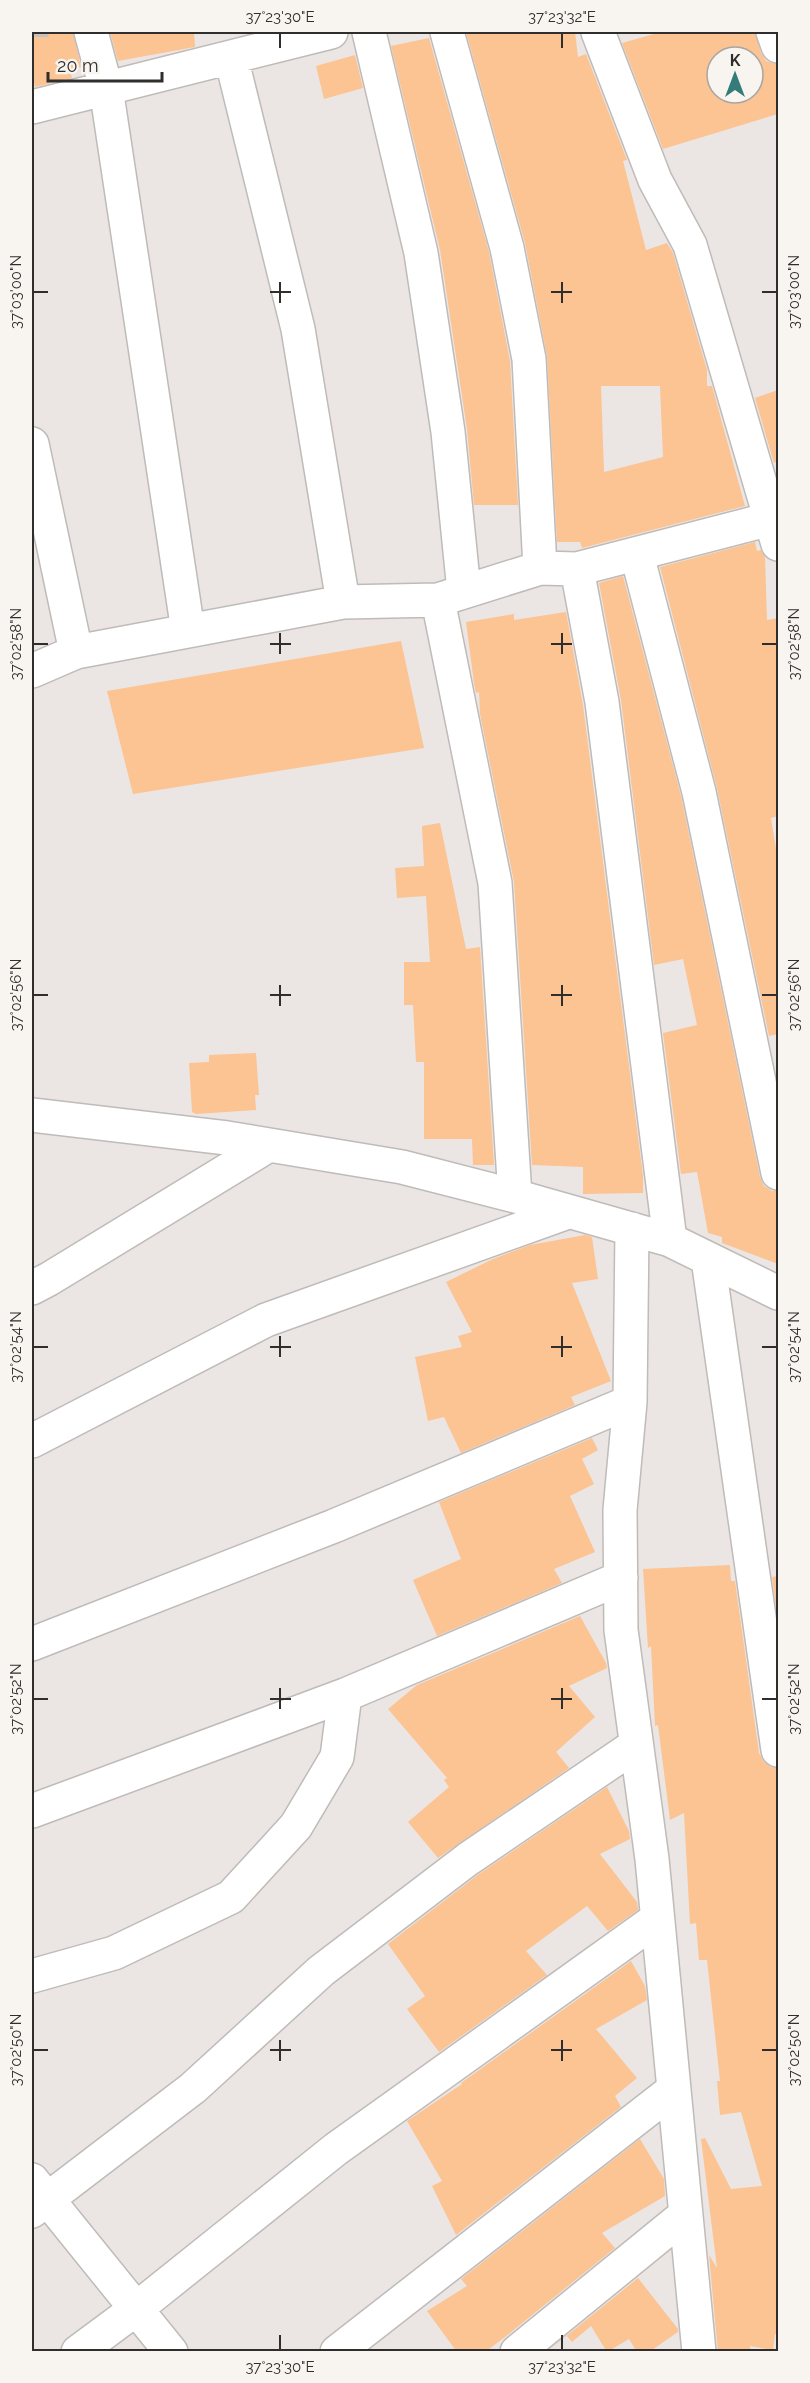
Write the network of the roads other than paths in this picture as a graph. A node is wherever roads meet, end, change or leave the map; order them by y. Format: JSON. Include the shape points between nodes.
{"nodes":[{"id":1,"x":91,"y":32,"type":"edge"},
{"id":2,"x":331,"y":32,"type":"edge"},
{"id":3,"x":369,"y":32,"type":"edge"},
{"id":4,"x":447,"y":32,"type":"edge"},
{"id":5,"x":598,"y":32,"type":"edge"},
{"id":6,"x":773,"y":32,"type":"edge"},
{"id":7,"x":261,"y":40,"type":"edge"},
{"id":8,"x":778,"y":46,"type":"edge"},
{"id":9,"x":231,"y":57,"type":"junction"},
{"id":10,"x":106,"y":88,"type":"junction"},
{"id":11,"x":32,"y":107,"type":"edge"},
{"id":12,"x":32,"y":444,"type":"edge"},
{"id":13,"x":776,"y":526,"type":"edge"},
{"id":14,"x":637,"y":555,"type":"junction"},
{"id":15,"x":540,"y":568,"type":"junction"},
{"id":16,"x":577,"y":569,"type":"junction"},
{"id":17,"x":451,"y":596,"type":"junction"},
{"id":18,"x":343,"y":602,"type":"junction"},
{"id":19,"x":188,"y":631,"type":"junction"},
{"id":20,"x":76,"y":652,"type":"junction"},
{"id":21,"x":32,"y":671,"type":"edge"},
{"id":22,"x":40,"y":1121,"type":"edge"},
{"id":23,"x":268,"y":1145,"type":"junction"},
{"id":24,"x":778,"y":1173,"type":"edge"},
{"id":25,"x":515,"y":1196,"type":"junction"},
{"id":26,"x":568,"y":1212,"type":"junction"},
{"id":27,"x":632,"y":1229,"type":"junction"},
{"id":28,"x":670,"y":1239,"type":"junction"},
{"id":29,"x":708,"y":1258,"type":"junction"},
{"id":30,"x":32,"y":1288,"type":"edge"},
{"id":31,"x":778,"y":1293,"type":"edge"},
{"id":32,"x":630,"y":1402,"type":"junction"},
{"id":33,"x":32,"y":1441,"type":"edge"},
{"id":34,"x":621,"y":1578,"type":"junction"},
{"id":35,"x":32,"y":1644,"type":"edge"},
{"id":36,"x":345,"y":1695,"type":"junction"},
{"id":37,"x":636,"y":1745,"type":"junction"},
{"id":38,"x":778,"y":1750,"type":"edge"},
{"id":39,"x":32,"y":1811,"type":"edge"},
{"id":40,"x":657,"y":1919,"type":"junction"},
{"id":41,"x":32,"y":1976,"type":"edge"},
{"id":42,"x":673,"y":2090,"type":"junction"},
{"id":43,"x":37,"y":2197,"type":"edge"},
{"id":44,"x":685,"y":2216,"type":"junction"},
{"id":45,"x":136,"y":2308,"type":"junction"},
{"id":46,"x":78,"y":2352,"type":"edge"},
{"id":47,"x":171,"y":2352,"type":"edge"},
{"id":48,"x":337,"y":2352,"type":"edge"},
{"id":49,"x":517,"y":2352,"type":"edge"},
{"id":50,"x":699,"y":2352,"type":"edge"}],
"edges":[{"from":1,"to":10,"type":"street"},
{"from":2,"to":7,"type":"street"},
{"from":3,"to":17,"type":"street","via":[[421,253],[448,432]]},
{"from":4,"to":15,"type":"street","via":[[507,248],[529,359]]},
{"from":5,"to":13,"type":"street","via":[[655,180],[690,244]]},
{"from":6,"to":8,"type":"street"},
{"from":7,"to":9,"type":"street"},
{"from":9,"to":10,"type":"street"},
{"from":9,"to":18,"type":"street","via":[[298,329]]},
{"from":10,"to":11,"type":"street"},
{"from":10,"to":19,"type":"street"},
{"from":12,"to":20,"type":"street"},
{"from":13,"to":14,"type":"street"},
{"from":14,"to":16,"type":"street"},
{"from":14,"to":24,"type":"street","via":[[699,792]]},
{"from":15,"to":16,"type":"street"},
{"from":15,"to":17,"type":"street"},
{"from":16,"to":28,"type":"street","via":[[602,702]]},
{"from":17,"to":18,"type":"street"},
{"from":17,"to":25,"type":"street","via":[[495,883]]},
{"from":18,"to":19,"type":"street"},
{"from":19,"to":20,"type":"street"},
{"from":20,"to":21,"type":"street"},
{"from":22,"to":23,"type":"street"},
{"from":23,"to":25,"type":"street","via":[[402,1167]]},
{"from":23,"to":30,"type":"street"},
{"from":25,"to":26,"type":"street"},
{"from":26,"to":27,"type":"street"},
{"from":26,"to":33,"type":"street","via":[[266,1320]]},
{"from":27,"to":28,"type":"street"},
{"from":27,"to":32,"type":"street"},
{"from":28,"to":29,"type":"street"},
{"from":29,"to":31,"type":"street"},
{"from":29,"to":38,"type":"street"},
{"from":32,"to":34,"type":"street","via":[[620,1510]]},
{"from":32,"to":35,"type":"street","via":[[334,1526]]},
{"from":34,"to":36,"type":"street"},
{"from":34,"to":37,"type":"street","via":[[621,1630]]},
{"from":36,"to":39,"type":"street"},
{"from":36,"to":41,"type":"street","via":[[336,1757],[296,1826],[231,1897],[114,1953]]},
{"from":37,"to":40,"type":"street"},
{"from":37,"to":43,"type":"street","via":[[468,1859],[321,1971],[193,2088]]},
{"from":40,"to":42,"type":"street"},
{"from":40,"to":45,"type":"street","via":[[336,2149]]},
{"from":42,"to":44,"type":"street"},
{"from":42,"to":48,"type":"street"},
{"from":43,"to":45,"type":"street"},
{"from":44,"to":49,"type":"street"},
{"from":44,"to":50,"type":"street"},
{"from":45,"to":46,"type":"street"},
{"from":45,"to":47,"type":"street"}]}
